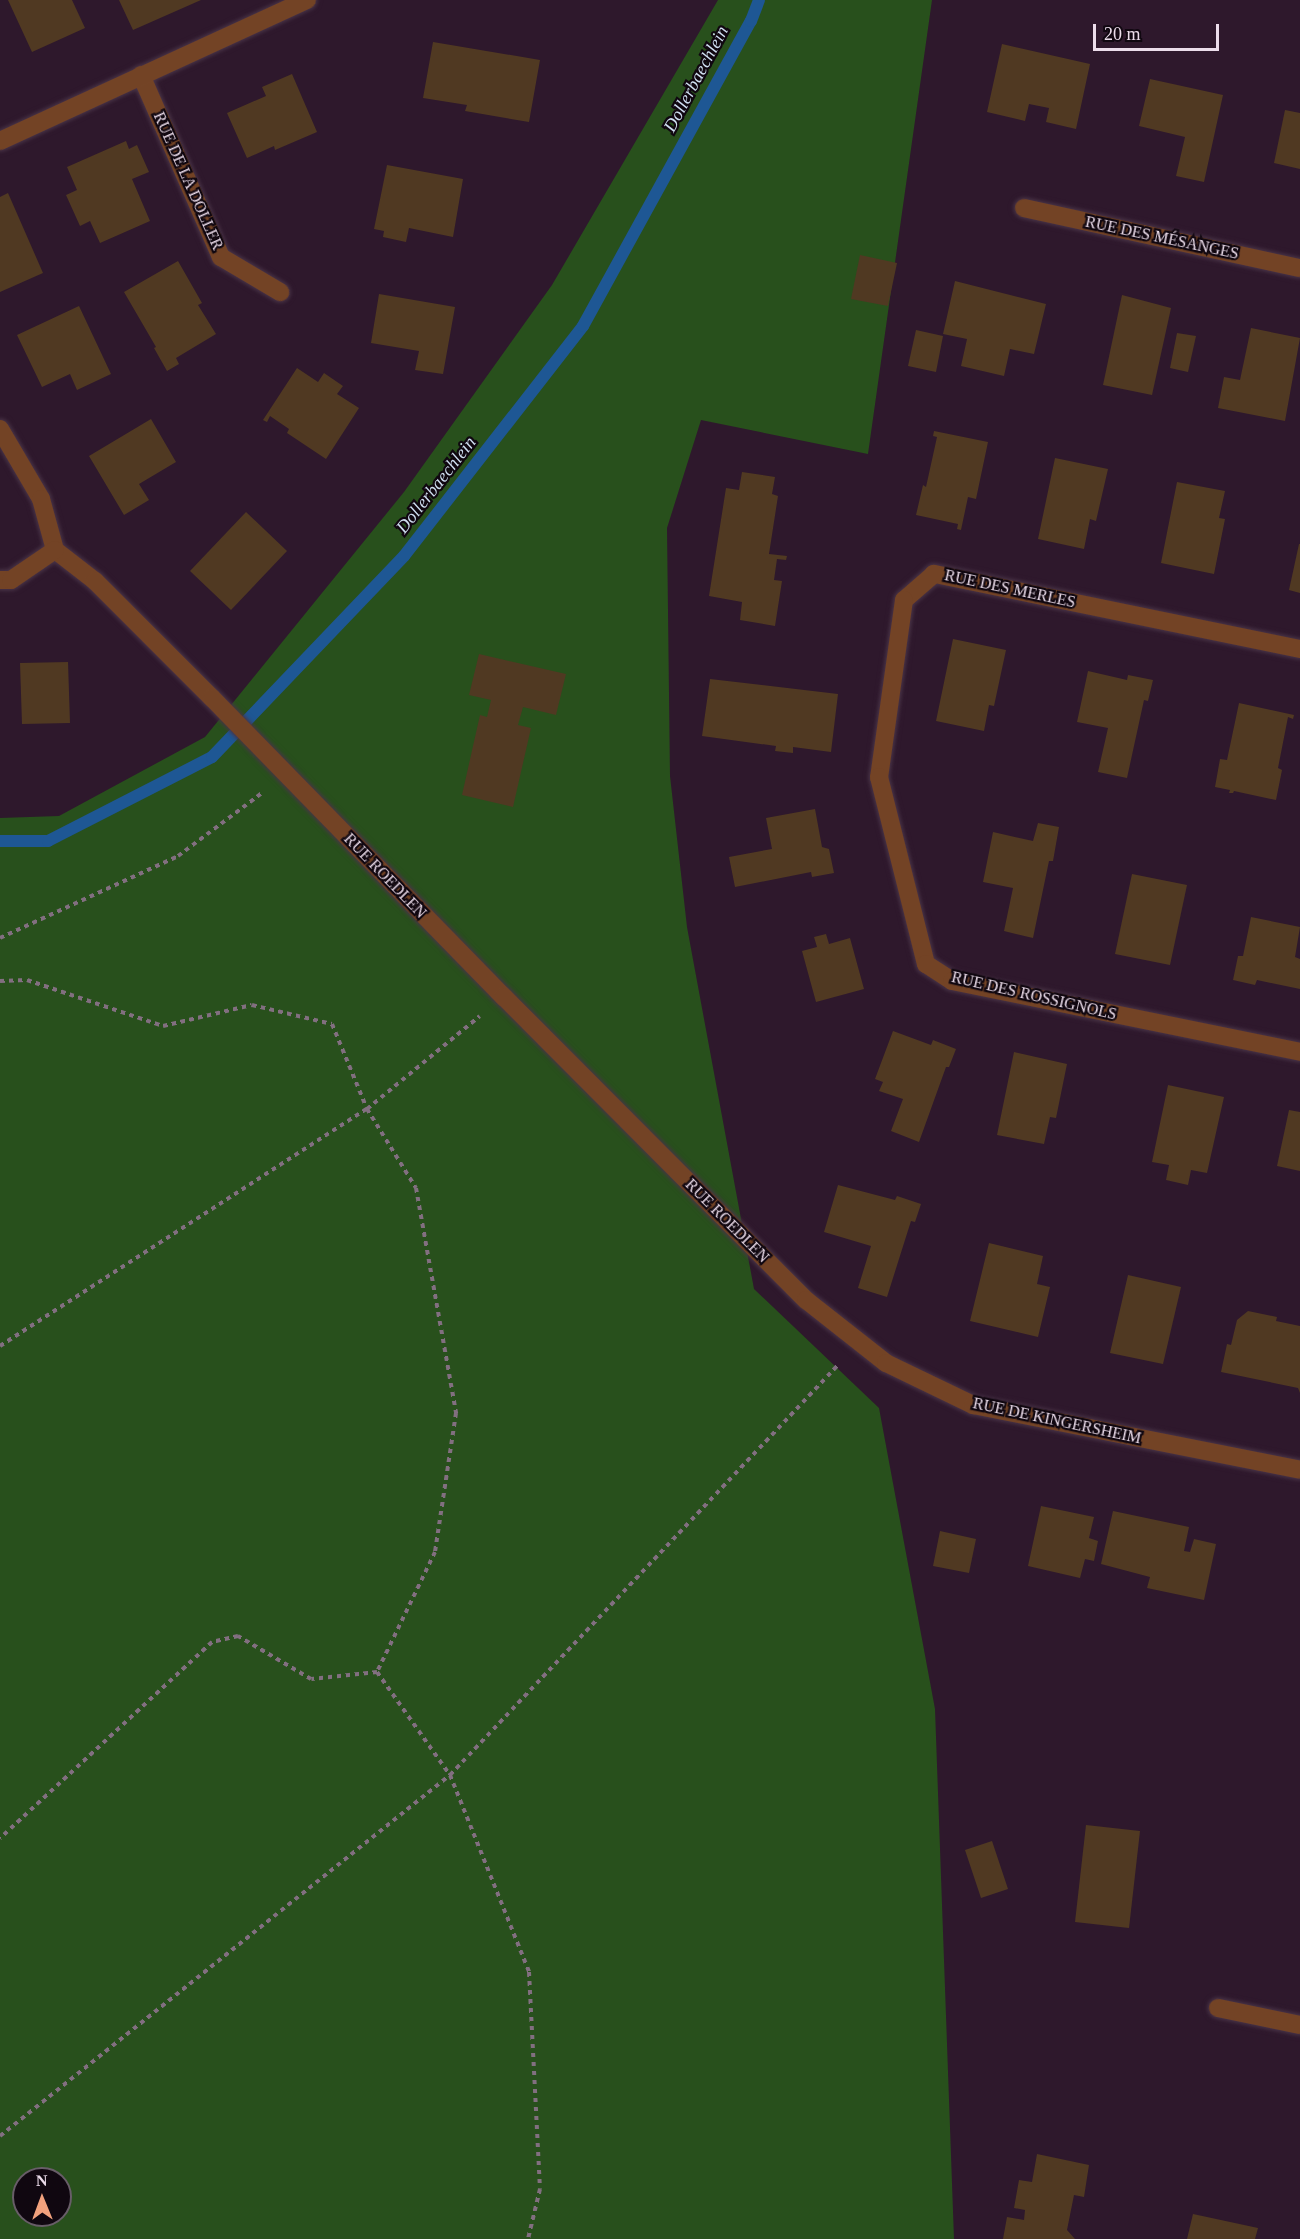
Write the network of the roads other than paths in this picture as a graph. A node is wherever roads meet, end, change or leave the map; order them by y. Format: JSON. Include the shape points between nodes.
{"nodes":[{"id":1,"x":306,"y":0,"type":"edge"},
{"id":2,"x":141,"y":75,"type":"junction"},
{"id":3,"x":0,"y":141,"type":"edge"},
{"id":4,"x":1024,"y":208,"type":"dead end"},
{"id":5,"x":1300,"y":268,"type":"edge"},
{"id":6,"x":280,"y":292,"type":"dead end"},
{"id":7,"x":0,"y":429,"type":"edge"},
{"id":8,"x":55,"y":550,"type":"junction"},
{"id":9,"x":0,"y":580,"type":"edge"},
{"id":10,"x":1300,"y":649,"type":"edge"},
{"id":11,"x":879,"y":777,"type":"joint"},
{"id":12,"x":1300,"y":1052,"type":"edge"},
{"id":13,"x":806,"y":1300,"type":"joint"},
{"id":14,"x":1300,"y":1470,"type":"edge"},
{"id":15,"x":1218,"y":2008,"type":"dead end"},
{"id":16,"x":1300,"y":2025,"type":"edge"}],
"edges":[{"from":1,"to":2,"type":"street"},
{"from":2,"to":3,"type":"street"},
{"from":2,"to":6,"type":"street","name":"RUE DE LA DOLLER","via":[[220,257]]},
{"from":4,"to":5,"type":"street","name":"RUE DES MÉSANGES"},
{"from":7,"to":8,"type":"street","via":[[41,499]]},
{"from":8,"to":9,"type":"street","via":[[11,580]]},
{"from":8,"to":13,"type":"street","name":"RUE ROEDLEN","via":[[95,581]]},
{"from":10,"to":11,"type":"street","name":"RUE DES MERLES","via":[[933,574],[904,600]]},
{"from":11,"to":12,"type":"street","name":"RUE DES ROSSIGNOLS","via":[[926,964],[952,981]]},
{"from":13,"to":14,"type":"street","name":"RUE DE KINGERSHEIM","via":[[886,1363],[973,1405]]},
{"from":15,"to":16,"type":"street"}]}
